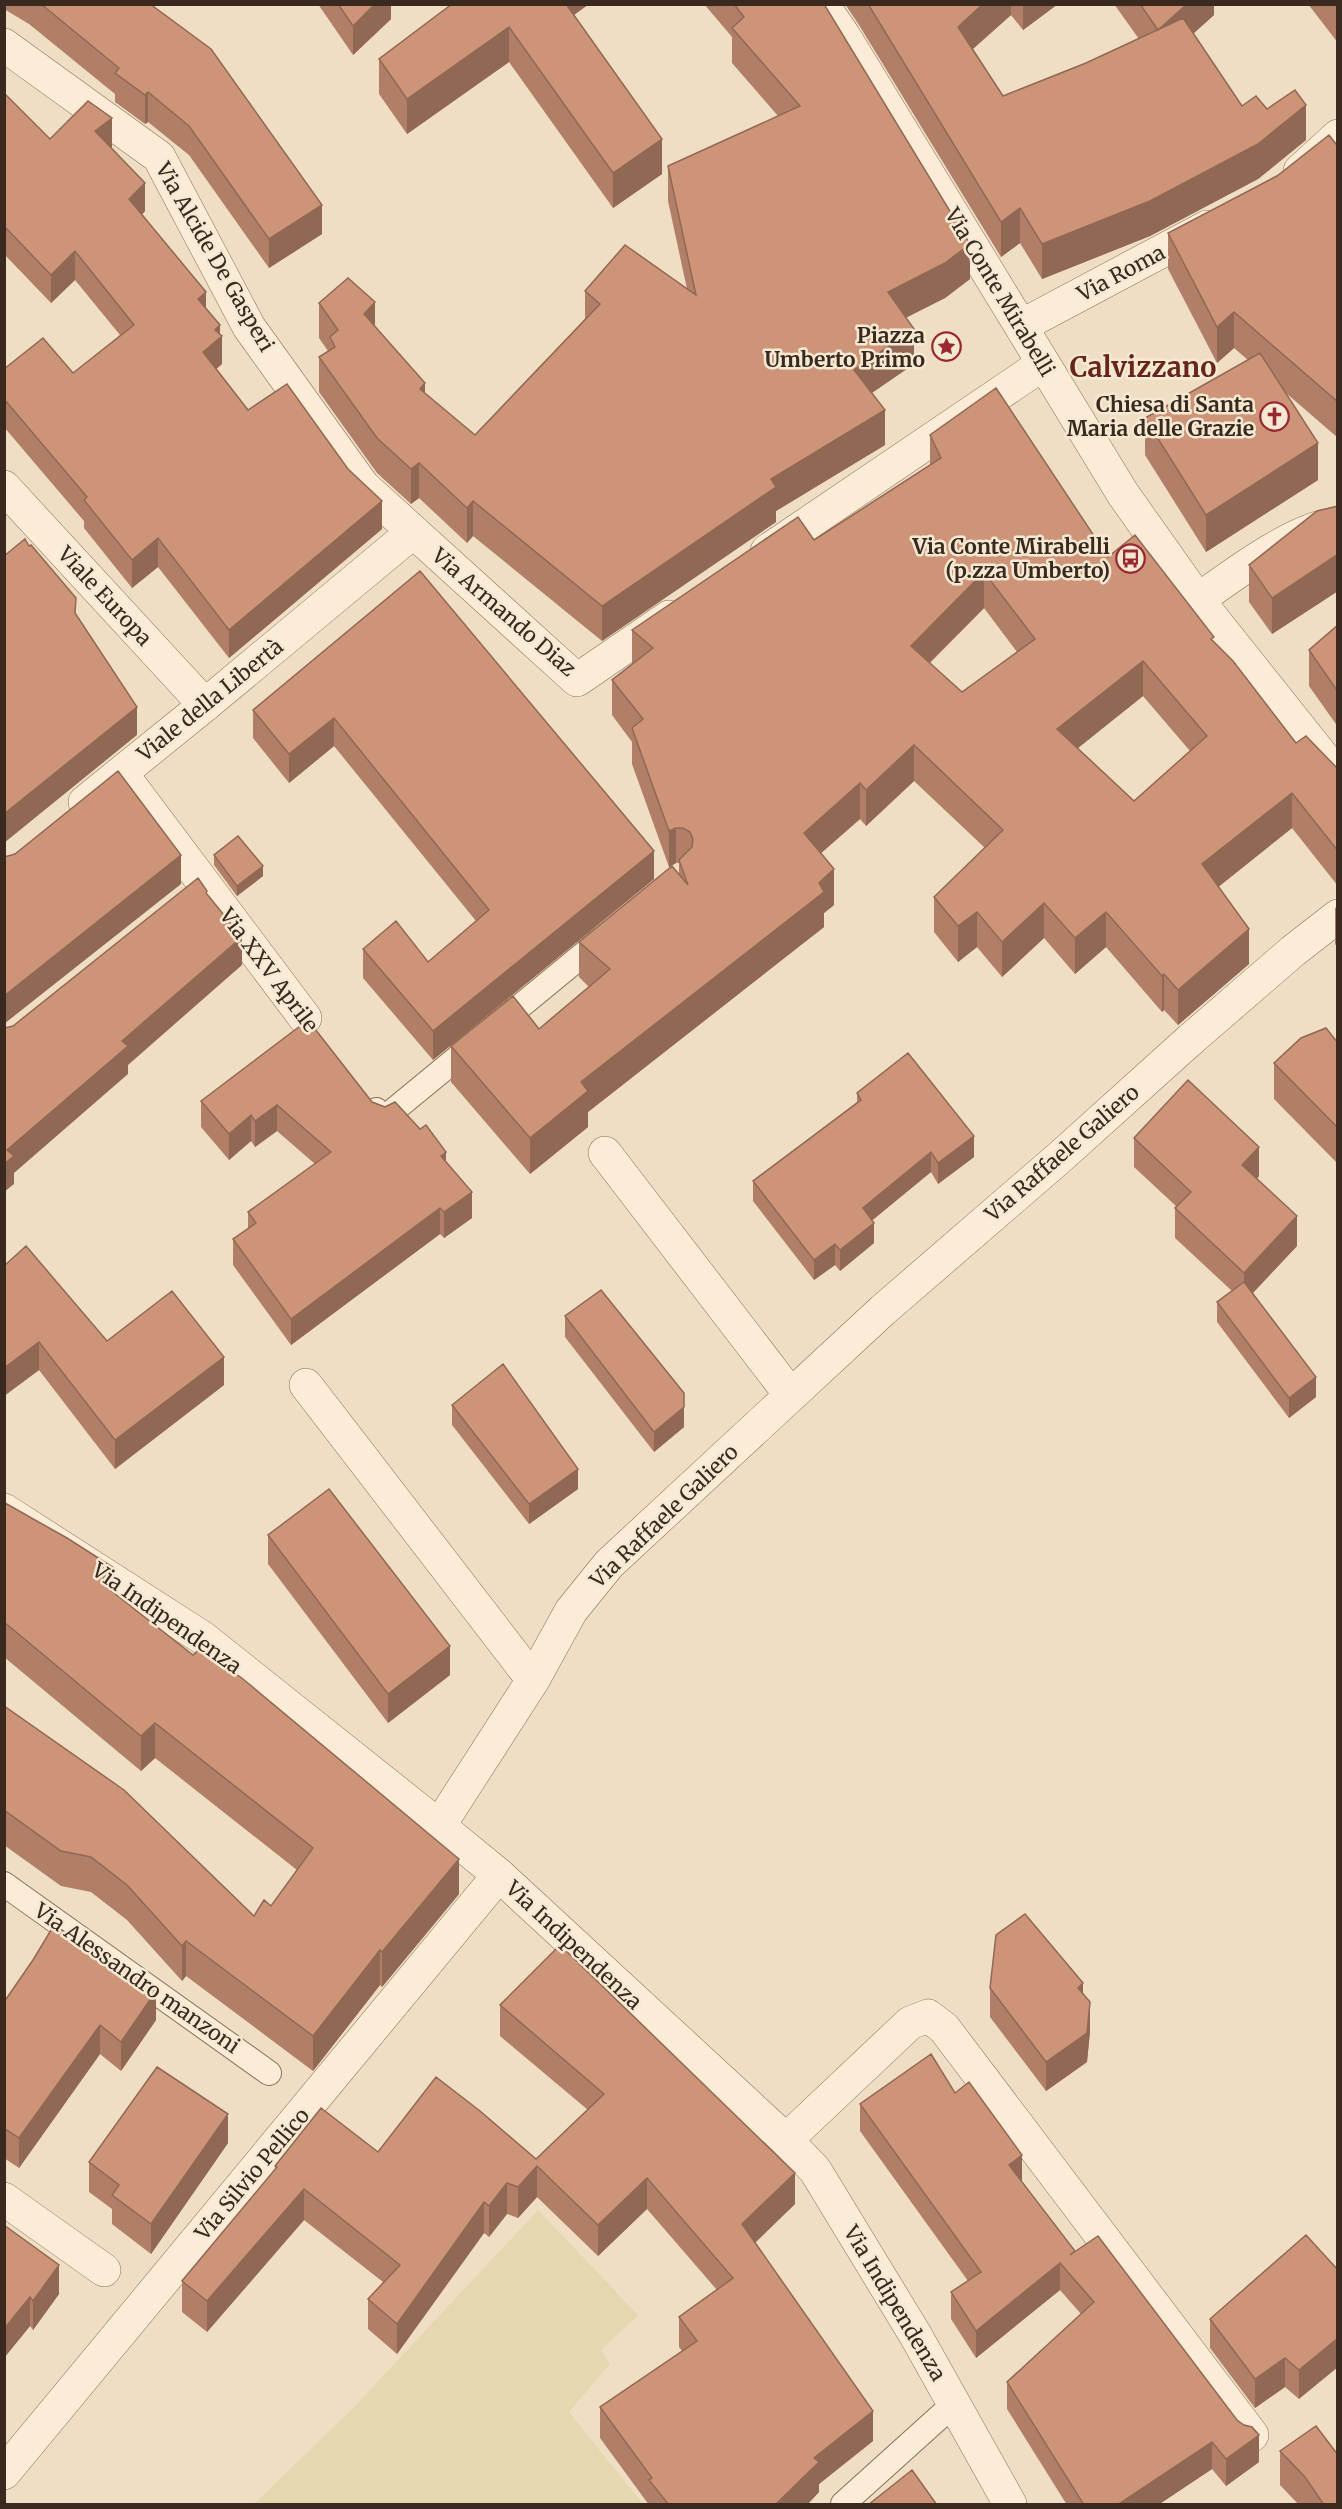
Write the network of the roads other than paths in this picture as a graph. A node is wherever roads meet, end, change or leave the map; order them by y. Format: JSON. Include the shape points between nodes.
{"nodes":[{"id":1,"x":822,"y":4,"type":"edge"},
{"id":2,"x":4,"y":45,"type":"edge"},
{"id":3,"x":1338,"y":136,"type":"edge"},
{"id":4,"x":1277,"y":188,"type":"edge"},
{"id":5,"x":1237,"y":211,"type":"edge"},
{"id":6,"x":1021,"y":326,"type":"junction"},
{"id":7,"x":1043,"y":364,"type":"junction"},
{"id":8,"x":4,"y":487,"type":"edge"},
{"id":9,"x":1338,"y":524,"type":"edge"},
{"id":10,"x":413,"y":532,"type":"junction"},
{"id":11,"x":746,"y":566,"type":"edge"},
{"id":12,"x":696,"y":599,"type":"edge"},
{"id":13,"x":1198,"y":600,"type":"junction"},
{"id":14,"x":205,"y":705,"type":"junction"},
{"id":15,"x":122,"y":772,"type":"junction"},
{"id":16,"x":1338,"y":776,"type":"edge"},
{"id":17,"x":58,"y":823,"type":"edge"},
{"id":18,"x":1338,"y":916,"type":"edge"},
{"id":19,"x":623,"y":922,"type":"edge"},
{"id":20,"x":312,"y":1027,"type":"edge"},
{"id":21,"x":362,"y":1092,"type":"edge"},
{"id":22,"x":605,"y":1154,"type":"dead end"},
{"id":23,"x":306,"y":1385,"type":"dead end"},
{"id":24,"x":790,"y":1394,"type":"junction"},
{"id":25,"x":4,"y":1510,"type":"edge"},
{"id":26,"x":533,"y":1680,"type":"junction"},
{"id":27,"x":439,"y":1826,"type":"junction"},
{"id":28,"x":499,"y":1875,"type":"junction"},
{"id":29,"x":4,"y":1884,"type":"edge"},
{"id":30,"x":269,"y":2073,"type":"dead end"},
{"id":31,"x":786,"y":2140,"type":"junction"},
{"id":32,"x":4,"y":2199,"type":"edge"},
{"id":33,"x":104,"y":2270,"type":"dead end"},
{"id":34,"x":955,"y":2403,"type":"junction"},
{"id":35,"x":1252,"y":2435,"type":"edge"},
{"id":36,"x":4,"y":2473,"type":"edge"},
{"id":37,"x":843,"y":2505,"type":"edge"},
{"id":38,"x":1010,"y":2505,"type":"edge"}],
"edges":[{"from":1,"to":6,"type":"street","name":"Via Conte Mirabelli"},
{"from":2,"to":10,"type":"street","name":"Via Alcide De Gasperi","via":[[159,157],[249,327],[363,486]]},
{"from":3,"to":4,"type":"street"},
{"from":5,"to":6,"type":"street","name":"Via Roma"},
{"from":6,"to":7,"type":"street","name":"Via Conte Mirabelli"},
{"from":7,"to":11,"type":"street"},
{"from":7,"to":13,"type":"street","name":"Via Conte Mirabelli","via":[[1123,494]]},
{"from":8,"to":14,"type":"street","name":"Viale Europa"},
{"from":9,"to":13,"type":"street","via":[[1325,525],[1260,556]]},
{"from":10,"to":12,"type":"street","name":"Via Armando Diaz","via":[[577,680]]},
{"from":10,"to":14,"type":"street","name":"Viale della Libertà"},
{"from":13,"to":16,"type":"street","name":"Via Conte Mirabelli"},
{"from":14,"to":15,"type":"street","name":"Viale della Libertà"},
{"from":15,"to":17,"type":"street","name":"Viale della Libertà"},
{"from":15,"to":20,"type":"street","name":"Via XXV Aprile","via":[[195,890]]},
{"from":18,"to":24,"type":"street","name":"Via Raffaele Galiero","via":[[1190,1040]]},
{"from":19,"to":21,"type":"lane","via":[[383,1119]]},
{"from":22,"to":24,"type":"street"},
{"from":23,"to":26,"type":"street"},
{"from":24,"to":26,"type":"street","name":"Via Raffaele Galiero","via":[[609,1564],[571,1611]]},
{"from":25,"to":27,"type":"street","name":"Via Indipendenza","via":[[203,1638]]},
{"from":26,"to":27,"type":"street","name":"Via Raffaele Galiero"},
{"from":27,"to":28,"type":"street","name":"Via Indipendenza"},
{"from":28,"to":31,"type":"street","name":"Via Indipendenza"},
{"from":28,"to":36,"type":"street","name":"Via Silvio Pellico"},
{"from":29,"to":30,"type":"lane","name":"Via Alessandro manzoni"},
{"from":31,"to":34,"type":"street","name":"Via Indipendenza","via":[[815,2170]]},
{"from":31,"to":35,"type":"street","via":[[910,2023],[928,2016],[944,2028]]},
{"from":32,"to":33,"type":"street"},
{"from":34,"to":37,"type":"lane"},
{"from":34,"to":38,"type":"street","name":"Via Indipendenza"}]}
